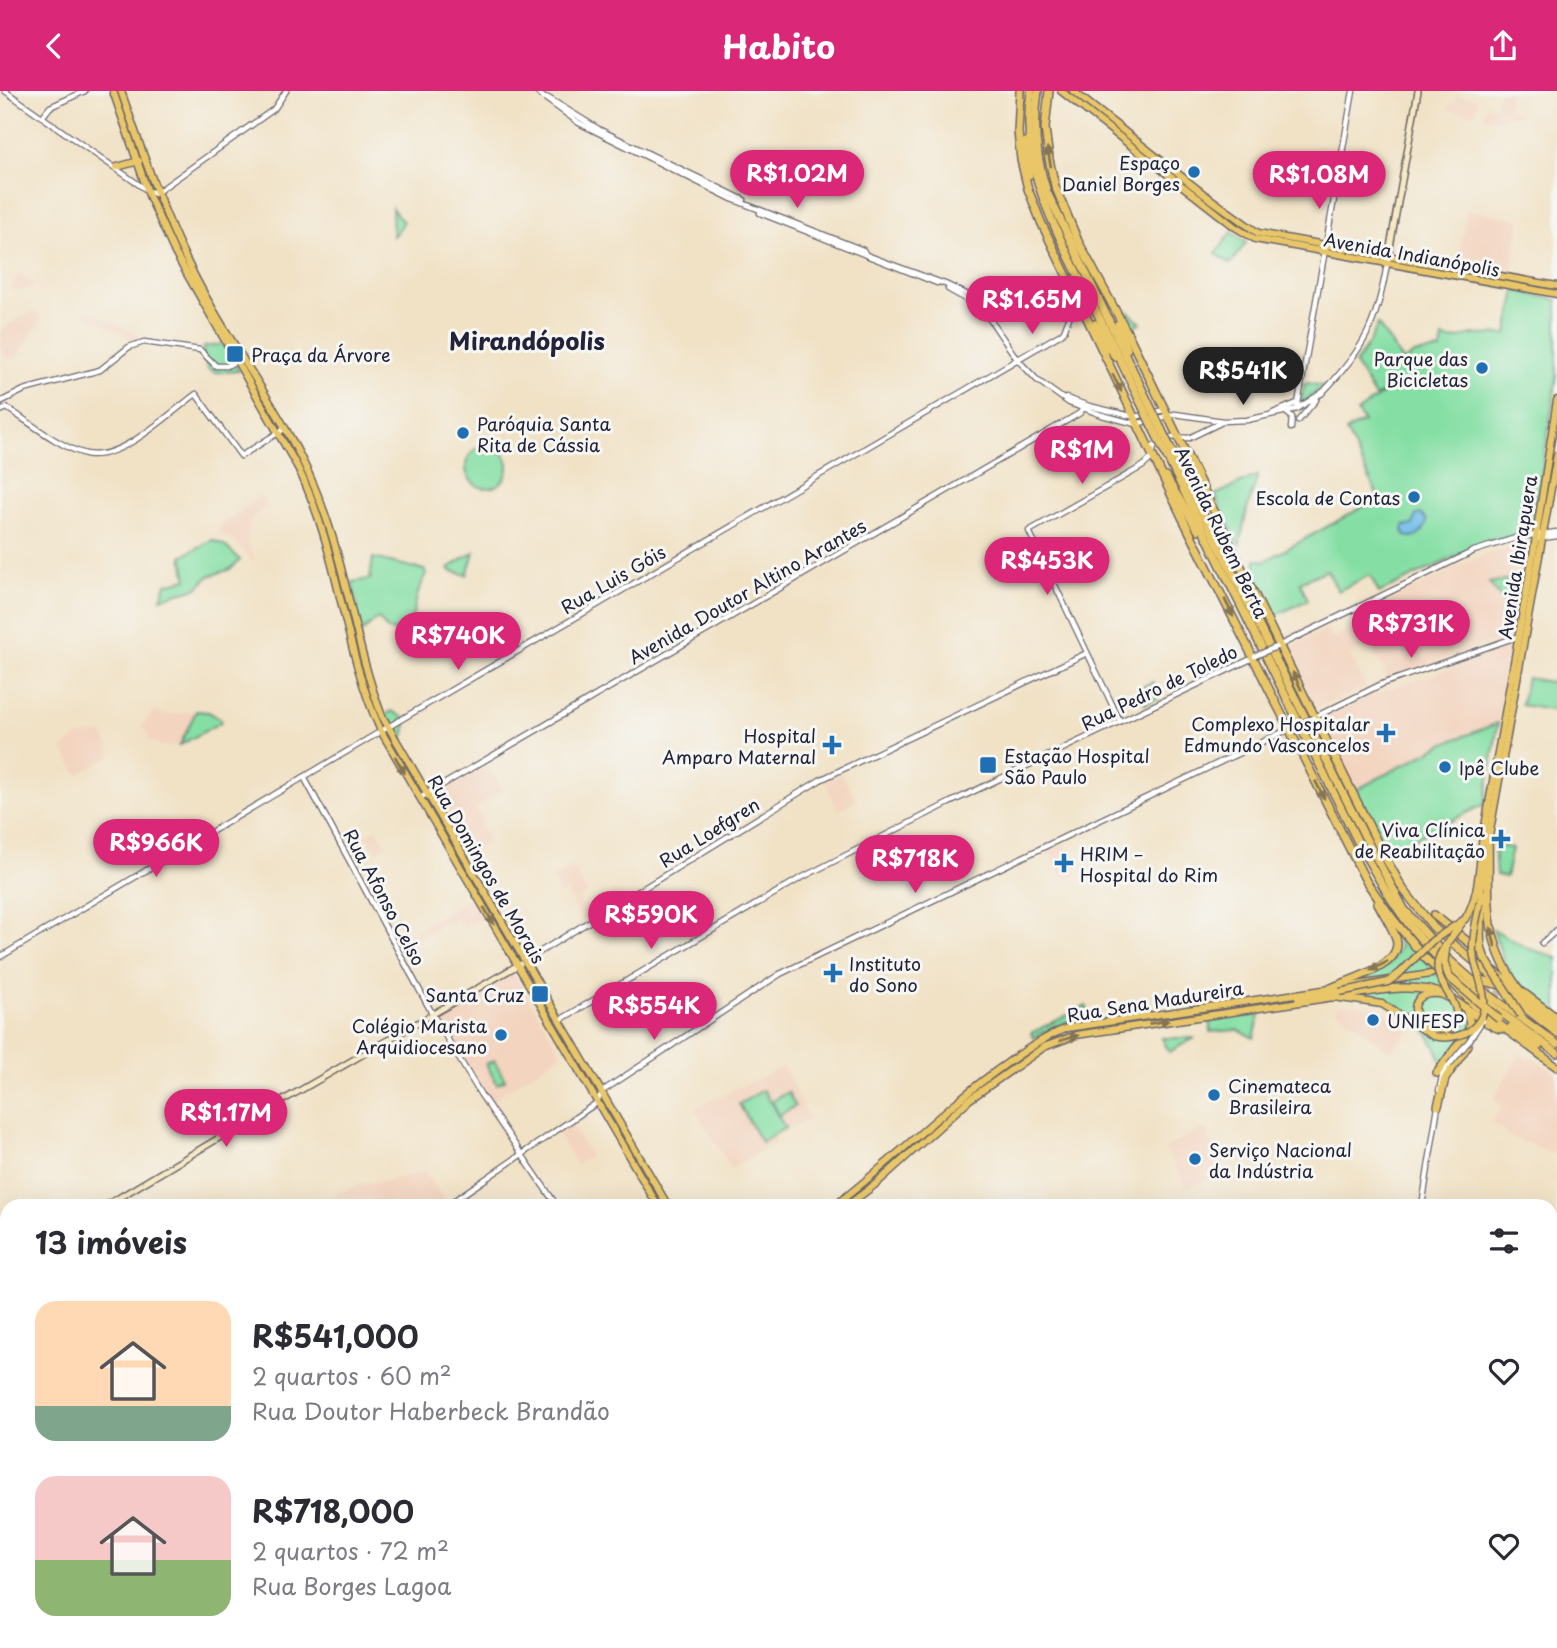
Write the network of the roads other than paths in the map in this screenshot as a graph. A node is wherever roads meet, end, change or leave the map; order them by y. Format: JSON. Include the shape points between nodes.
{"nodes":[{"id":1,"x":5,"y":91,"type":"edge"},
{"id":2,"x":86,"y":91,"type":"edge"},
{"id":3,"x":113,"y":91,"type":"edge"},
{"id":4,"x":121,"y":91,"type":"edge"},
{"id":5,"x":286,"y":91,"type":"edge"},
{"id":6,"x":536,"y":91,"type":"edge"},
{"id":7,"x":1020,"y":91,"type":"edge"},
{"id":8,"x":1031,"y":91,"type":"edge"},
{"id":9,"x":1038,"y":91,"type":"edge"},
{"id":10,"x":1061,"y":91,"type":"edge"},
{"id":11,"x":1073,"y":91,"type":"edge"},
{"id":12,"x":1353,"y":91,"type":"edge"},
{"id":13,"x":1418,"y":91,"type":"edge"},
{"id":14,"x":1047,"y":94,"type":"edge"},
{"id":15,"x":1089,"y":103,"type":"junction"},
{"id":16,"x":1078,"y":104,"type":"junction"},
{"id":17,"x":44,"y":112,"type":"junction"},
{"id":18,"x":54,"y":124,"type":"junction"},
{"id":19,"x":1029,"y":131,"type":"junction"},
{"id":20,"x":145,"y":159,"type":"junction"},
{"id":21,"x":138,"y":162,"type":"junction"},
{"id":22,"x":117,"y":167,"type":"junction"},
{"id":23,"x":148,"y":191,"type":"junction"},
{"id":24,"x":157,"y":193,"type":"junction"},
{"id":25,"x":737,"y":202,"type":"junction"},
{"id":26,"x":764,"y":210,"type":"junction"},
{"id":27,"x":1041,"y":222,"type":"junction"},
{"id":28,"x":1325,"y":249,"type":"junction"},
{"id":29,"x":866,"y":255,"type":"junction"},
{"id":30,"x":1388,"y":260,"type":"junction"},
{"id":31,"x":1557,"y":286,"type":"edge"},
{"id":32,"x":1103,"y":288,"type":"junction"},
{"id":33,"x":1557,"y":294,"type":"edge"},
{"id":34,"x":1077,"y":296,"type":"junction"},
{"id":35,"x":1081,"y":304,"type":"junction"},
{"id":36,"x":242,"y":356,"type":"junction"},
{"id":37,"x":1017,"y":359,"type":"junction"},
{"id":38,"x":1121,"y":361,"type":"junction"},
{"id":39,"x":235,"y":362,"type":"junction"},
{"id":40,"x":1132,"y":368,"type":"junction"},
{"id":41,"x":1136,"y":385,"type":"junction"},
{"id":42,"x":1155,"y":391,"type":"junction"},
{"id":43,"x":1323,"y":392,"type":"junction"},
{"id":44,"x":1557,"y":400,"type":"edge"},
{"id":45,"x":0,"y":401,"type":"edge"},
{"id":46,"x":1298,"y":402,"type":"junction"},
{"id":47,"x":1127,"y":403,"type":"junction"},
{"id":48,"x":1084,"y":407,"type":"junction"},
{"id":49,"x":1297,"y":409,"type":"junction"},
{"id":50,"x":0,"y":411,"type":"edge"},
{"id":51,"x":1286,"y":412,"type":"junction"},
{"id":52,"x":1165,"y":413,"type":"junction"},
{"id":53,"x":1268,"y":415,"type":"junction"},
{"id":54,"x":1206,"y":418,"type":"junction"},
{"id":55,"x":1137,"y":420,"type":"junction"},
{"id":56,"x":1223,"y":421,"type":"junction"},
{"id":57,"x":1298,"y":421,"type":"dead end"},
{"id":58,"x":1291,"y":428,"type":"dead end"},
{"id":59,"x":1206,"y":430,"type":"junction"},
{"id":60,"x":281,"y":431,"type":"junction"},
{"id":61,"x":1178,"y":437,"type":"junction"},
{"id":62,"x":1153,"y":455,"type":"junction"},
{"id":63,"x":1557,"y":455,"type":"edge"},
{"id":64,"x":1178,"y":472,"type":"junction"},
{"id":65,"x":1163,"y":475,"type":"junction"},
{"id":66,"x":1205,"y":519,"type":"junction"},
{"id":67,"x":1557,"y":534,"type":"edge"},
{"id":68,"x":1537,"y":537,"type":"junction"},
{"id":69,"x":1231,"y":546,"type":"junction"},
{"id":70,"x":1232,"y":589,"type":"junction"},
{"id":71,"x":1519,"y":636,"type":"junction"},
{"id":72,"x":1524,"y":645,"type":"junction"},
{"id":73,"x":1277,"y":646,"type":"junction"},
{"id":74,"x":1087,"y":653,"type":"junction"},
{"id":75,"x":1254,"y":657,"type":"junction"},
{"id":76,"x":1313,"y":718,"type":"junction"},
{"id":77,"x":1120,"y":721,"type":"junction"},
{"id":78,"x":388,"y":727,"type":"junction"},
{"id":79,"x":1291,"y":728,"type":"junction"},
{"id":80,"x":381,"y":731,"type":"junction"},
{"id":81,"x":304,"y":777,"type":"junction"},
{"id":82,"x":427,"y":794,"type":"junction"},
{"id":83,"x":420,"y":798,"type":"junction"},
{"id":84,"x":1485,"y":841,"type":"junction"},
{"id":85,"x":1375,"y":857,"type":"junction"},
{"id":86,"x":1489,"y":876,"type":"junction"},
{"id":87,"x":1366,"y":881,"type":"junction"},
{"id":88,"x":1477,"y":901,"type":"junction"},
{"id":89,"x":1434,"y":915,"type":"dead end"},
{"id":90,"x":1465,"y":919,"type":"junction"},
{"id":91,"x":1434,"y":928,"type":"junction"},
{"id":92,"x":1557,"y":930,"type":"edge"},
{"id":93,"x":1542,"y":943,"type":"dead end"},
{"id":94,"x":1446,"y":946,"type":"junction"},
{"id":95,"x":1456,"y":946,"type":"junction"},
{"id":96,"x":0,"y":957,"type":"edge"},
{"id":97,"x":1486,"y":960,"type":"junction"},
{"id":98,"x":522,"y":963,"type":"junction"},
{"id":99,"x":1444,"y":964,"type":"junction"},
{"id":100,"x":1431,"y":974,"type":"dead end"},
{"id":101,"x":1485,"y":981,"type":"dead end"},
{"id":102,"x":1504,"y":986,"type":"junction"},
{"id":103,"x":1331,"y":988,"type":"junction"},
{"id":104,"x":1520,"y":991,"type":"junction"},
{"id":105,"x":1337,"y":994,"type":"junction"},
{"id":106,"x":1444,"y":995,"type":"junction"},
{"id":107,"x":1255,"y":999,"type":"junction"},
{"id":108,"x":1516,"y":1001,"type":"tunnel mouth"},
{"id":109,"x":1466,"y":1008,"type":"junction"},
{"id":110,"x":1484,"y":1014,"type":"junction"},
{"id":111,"x":433,"y":1015,"type":"junction"},
{"id":112,"x":1557,"y":1018,"type":"edge"},
{"id":113,"x":560,"y":1020,"type":"junction"},
{"id":114,"x":1527,"y":1022,"type":"junction"},
{"id":115,"x":1557,"y":1025,"type":"edge"},
{"id":116,"x":1490,"y":1026,"type":"junction"},
{"id":117,"x":1469,"y":1029,"type":"junction"},
{"id":118,"x":1511,"y":1033,"type":"junction"},
{"id":119,"x":1557,"y":1033,"type":"edge"},
{"id":120,"x":1473,"y":1037,"type":"junction"},
{"id":121,"x":1557,"y":1044,"type":"edge"},
{"id":122,"x":1557,"y":1055,"type":"edge"},
{"id":123,"x":1557,"y":1067,"type":"edge"},
{"id":124,"x":1437,"y":1073,"type":"dead end"},
{"id":125,"x":601,"y":1093,"type":"junction"},
{"id":126,"x":597,"y":1101,"type":"junction"},
{"id":127,"x":1438,"y":1106,"type":"junction"},
{"id":128,"x":521,"y":1154,"type":"junction"},
{"id":129,"x":117,"y":1199,"type":"edge"},
{"id":130,"x":456,"y":1199,"type":"edge"},
{"id":131,"x":552,"y":1199,"type":"edge"},
{"id":132,"x":654,"y":1199,"type":"edge"},
{"id":133,"x":664,"y":1199,"type":"edge"},
{"id":134,"x":843,"y":1199,"type":"edge"},
{"id":135,"x":856,"y":1199,"type":"edge"},
{"id":136,"x":1423,"y":1199,"type":"edge"}],
"edges":[{"from":1,"to":17,"type":"street"},
{"from":2,"to":17,"type":"street"},
{"from":3,"to":21,"type":"main road"},
{"from":4,"to":20,"type":"main road"},
{"from":5,"to":24,"type":"street","via":[[274,109]]},
{"from":6,"to":25,"type":"street","via":[[579,123]]},
{"from":6,"to":26,"type":"street","via":[[600,130]]},
{"from":7,"to":27,"type":"highway","name":"Avenida Rubem Berta","via":[[1021,160]]},
{"from":8,"to":19,"type":"highway","name":"Avenida Rubem Berta"},
{"from":9,"to":40,"type":"highway","name":"Avenida Rubem Berta","via":[[1037,141],[1047,191]]},
{"from":10,"to":16,"type":"main road","name":"Avenida Indianópolis"},
{"from":11,"to":15,"type":"main road","name":"Avenida Indianópolis"},
{"from":12,"to":28,"type":"street"},
{"from":13,"to":30,"type":"main road"},
{"from":32,"to":14,"type":"highway","one_way":true,"via":[[1055,186],[1046,144]]},
{"from":15,"to":16,"type":"main road"},
{"from":15,"to":28,"type":"main road","name":"Avenida Indianópolis","via":[[1250,229]]},
{"from":16,"to":28,"type":"main road","name":"Avenida Indianópolis","via":[[1248,236]]},
{"from":17,"to":18,"type":"street"},
{"from":17,"to":18,"type":"street"},
{"from":18,"to":22,"type":"street"},
{"from":19,"to":27,"type":"highway","via":[[1026,160]]},
{"from":19,"to":38,"type":"highway","name":"Avenida Rubem Berta","via":[[1035,176],[1045,206]]},
{"from":20,"to":21,"type":"main road"},
{"from":20,"to":24,"type":"main road"},
{"from":21,"to":22,"type":"main road"},
{"from":21,"to":23,"type":"main road"},
{"from":22,"to":23,"type":"street"},
{"from":23,"to":24,"type":"street"},
{"from":23,"to":39,"type":"main road","via":[[175,253]]},
{"from":24,"to":36,"type":"main road","via":[[192,271]]},
{"from":25,"to":26,"type":"street"},
{"from":25,"to":29,"type":"street"},
{"from":26,"to":29,"type":"street"},
{"from":27,"to":34,"type":"highway","name":"Avenida Rubem Berta"},
{"from":28,"to":30,"type":"main road","name":"Avenida Indianópolis"},
{"from":28,"to":46,"type":"street"},
{"from":29,"to":37,"type":"street","via":[[966,295],[979,305]]},
{"from":30,"to":31,"type":"main road","name":"Avenida Indianópolis"},
{"from":30,"to":33,"type":"main road","name":"Avenida Indianópolis"},
{"from":30,"to":43,"type":"street","via":[[1369,334]]},
{"from":32,"to":40,"type":"highway"},
{"from":32,"to":42,"type":"highway"},
{"from":34,"to":35,"type":"highway","name":"Avenida Rubem Berta"},
{"from":34,"to":37,"type":"street","name":"Rua Luis Góis","via":[[1063,332]]},
{"from":35,"to":38,"type":"highway"},
{"from":35,"to":47,"type":"highway","name":"Avenida Rubem Berta","one_way":true},
{"from":36,"to":39,"type":"street"},
{"from":36,"to":60,"type":"main road"},
{"from":37,"to":48,"type":"street","via":[[1059,397]]},
{"from":37,"to":78,"type":"street","name":"Rua Luis Góis"},
{"from":38,"to":41,"type":"highway","name":"Avenida Rubem Berta"},
{"from":39,"to":45,"type":"street","via":[[216,366],[200,350],[138,343],[100,370]]},
{"from":39,"to":60,"type":"main road"},
{"from":40,"to":41,"type":"highway","name":"Avenida Rubem Berta"},
{"from":41,"to":64,"type":"highway","name":"Avenida Rubem Berta","bridge":true},
{"from":42,"to":47,"type":"highway","via":[[1142,404]]},
{"from":42,"to":52,"type":"highway"},
{"from":43,"to":49,"type":"street"},
{"from":43,"to":57,"type":"street"},
{"from":44,"to":68,"type":"main road","name":"Avenida Ibirapuera"},
{"from":46,"to":49,"type":"street"},
{"from":46,"to":53,"type":"street"},
{"from":47,"to":55,"type":"highway","name":"Avenida Rubem Berta"},
{"from":48,"to":55,"type":"street"},
{"from":48,"to":82,"type":"street","name":"Avenida Doutor Altino Arantes"},
{"from":49,"to":51,"type":"street"},
{"from":50,"to":60,"type":"street","via":[[7,408],[80,452],[105,455],[196,394],[241,456]]},
{"from":51,"to":53,"type":"street"},
{"from":51,"to":58,"type":"street","via":[[1292,417]]},
{"from":52,"to":54,"type":"street"},
{"from":52,"to":55,"type":"street"},
{"from":52,"to":61,"type":"highway"},
{"from":53,"to":56,"type":"street"},
{"from":54,"to":56,"type":"street"},
{"from":54,"to":59,"type":"street"},
{"from":55,"to":62,"type":"highway","name":"Avenida Rubem Berta"},
{"from":56,"to":59,"type":"street"},
{"from":59,"to":61,"type":"street","via":[[1189,438]]},
{"from":60,"to":78,"type":"main road","name":"Rua Domingos de Morais","via":[[308,473],[325,514],[369,676]]},
{"from":60,"to":80,"type":"main road","name":"Rua Domingos de Morais","via":[[318,515],[366,694]]},
{"from":61,"to":62,"type":"street","via":[[1154,446]]},
{"from":61,"to":69,"type":"highway"},
{"from":62,"to":65,"type":"highway","name":"Avenida Rubem Berta"},
{"from":62,"to":74,"type":"street","via":[[1143,466],[1029,532]]},
{"from":63,"to":68,"type":"main road","name":"Avenida Ibirapuera"},
{"from":64,"to":66,"type":"highway","name":"Avenida Rubem Berta"},
{"from":64,"to":70,"type":"highway","name":"Avenida Rubem Berta"},
{"from":65,"to":70,"type":"highway","via":[[1176,489]]},
{"from":65,"to":75,"type":"highway","name":"Avenida Rubem Berta","one_way":true},
{"from":66,"to":69,"type":"highway"},
{"from":66,"to":85,"type":"highway","name":"Avenida Rubem Berta"},
{"from":67,"to":68,"type":"street"},
{"from":68,"to":71,"type":"main road","name":"Avenida Ibirapuera"},
{"from":68,"to":72,"type":"main road","name":"Avenida Ibirapuera"},
{"from":68,"to":73,"type":"street","via":[[1501,541],[1474,551]]},
{"from":69,"to":73,"type":"highway"},
{"from":70,"to":99,"type":"highway","name":"Avenida Rubem Berta","via":[[1383,888]]},
{"from":71,"to":72,"type":"main road"},
{"from":71,"to":76,"type":"street","via":[[1382,684]]},
{"from":71,"to":84,"type":"main road","name":"Avenida Ibirapuera"},
{"from":72,"to":84,"type":"main road","name":"Avenida Ibirapuera"},
{"from":73,"to":75,"type":"street","name":"Rua Pedro de Toledo","bridge":true},
{"from":76,"to":73,"type":"highway","one_way":true},
{"from":74,"to":77,"type":"street"},
{"from":74,"to":98,"type":"street","name":"Rua Loefgren","via":[[820,780]]},
{"from":75,"to":77,"type":"street","name":"Rua Pedro de Toledo"},
{"from":75,"to":79,"type":"highway","name":"Avenida Rubem Berta"},
{"from":76,"to":79,"type":"street","bridge":true},
{"from":76,"to":91,"type":"highway","via":[[1397,880]]},
{"from":77,"to":113,"type":"street","name":"Rua Pedro de Toledo","via":[[786,886]]},
{"from":78,"to":80,"type":"street","name":"Rua Luis Góis"},
{"from":78,"to":82,"type":"main road","name":"Rua Domingos de Morais"},
{"from":79,"to":87,"type":"highway","name":"Avenida Rubem Berta","one_way":true},
{"from":79,"to":125,"type":"street","via":[[780,974]]},
{"from":80,"to":81,"type":"street","name":"Rua Luis Góis"},
{"from":80,"to":83,"type":"main road","name":"Rua Domingos de Morais","one_way":true},
{"from":81,"to":96,"type":"street","name":"Rua Luis Góis"},
{"from":81,"to":111,"type":"street","name":"Rua Afonso Celso"},
{"from":82,"to":83,"type":"street","name":"Avenida Doutor Altino Arantes"},
{"from":82,"to":98,"type":"main road","name":"Rua Domingos de Morais"},
{"from":83,"to":98,"type":"main road","name":"Rua Domingos de Morais","one_way":true},
{"from":84,"to":86,"type":"highway"},
{"from":84,"to":88,"type":"main road"},
{"from":85,"to":91,"type":"highway"},
{"from":85,"to":99,"type":"highway","name":"Avenida Rubem Berta","via":[[1404,909]]},
{"from":86,"to":97,"type":"highway","via":[[1480,934]]},
{"from":104,"to":86,"type":"highway","one_way":true,"via":[[1497,954],[1491,930]]},
{"from":87,"to":99,"type":"highway","via":[[1424,957]]},
{"from":87,"to":103,"type":"highway","one_way":true,"via":[[1395,937],[1396,950],[1388,963]]},
{"from":88,"to":90,"type":"main road"},
{"from":88,"to":110,"type":"main road","bridge":true,"via":[[1473,947]]},
{"from":89,"to":97,"type":"highway"},
{"from":90,"to":94,"type":"main road","bridge":true},
{"from":90,"to":105,"type":"main road","bridge":true,"via":[[1432,941],[1388,982]]},
{"from":91,"to":95,"type":"highway"},
{"from":92,"to":93,"type":"street"},
{"from":94,"to":106,"type":"main road","bridge":true,"via":[[1437,968],[1457,1018],[1446,1031],[1437,1031],[1416,1016],[1415,1007],[1423,996]]},
{"from":94,"to":122,"type":"highway","bridge":true,"via":[[1448,977],[1499,1019]]},
{"from":95,"to":102,"type":"highway"},
{"from":95,"to":104,"type":"highway"},
{"from":97,"to":114,"type":"highway","bridge":true},
{"from":98,"to":111,"type":"main road","name":"Rua Loefgren"},
{"from":98,"to":113,"type":"main road","name":"Rua Domingos de Morais"},
{"from":98,"to":126,"type":"main road","name":"Rua Domingos de Morais"},
{"from":99,"to":114,"type":"highway"},
{"from":99,"to":118,"type":"highway","via":[[1477,1008]]},
{"from":99,"to":122,"type":"highway"},
{"from":100,"to":103,"type":"main road","name":"Rua Sena Madureira"},
{"from":101,"to":102,"type":"highway"},
{"from":102,"to":115,"type":"highway"},
{"from":103,"to":107,"type":"main road","name":"Rua Sena Madureira"},
{"from":104,"to":112,"type":"highway"},
{"from":105,"to":106,"type":"highway","via":[[1424,988]]},
{"from":105,"to":107,"type":"main road"},
{"from":105,"to":110,"type":"main road","bridge":true,"via":[[1382,1004],[1433,1036],[1446,1038],[1474,1027]]},
{"from":135,"to":105,"type":"main road","name":"Rua Sena Madureira","one_way":true,"via":[[970,1099],[1052,1043],[1102,1030]]},
{"from":106,"to":109,"type":"highway"},
{"from":107,"to":134,"type":"main road","name":"Rua Sena Madureira","via":[[1058,1031],[967,1092]]},
{"from":108,"to":119,"type":"highway"},
{"from":109,"to":116,"type":"highway"},
{"from":109,"to":117,"type":"highway"},
{"from":110,"to":127,"type":"street","bridge":true,"via":[[1440,1080]]},
{"from":111,"to":128,"type":"street","name":"Rua Afonso Celso"},
{"from":111,"to":129,"type":"main road","name":"Rua Loefgren"},
{"from":113,"to":125,"type":"main road","name":"Rua Domingos de Morais"},
{"from":114,"to":121,"type":"highway"},
{"from":116,"to":118,"type":"highway"},
{"from":116,"to":120,"type":"highway","via":[[1482,1026]]},
{"from":117,"to":120,"type":"highway"},
{"from":117,"to":124,"type":"highway"},
{"from":118,"to":123,"type":"highway"},
{"from":120,"to":127,"type":"highway","via":[[1448,1073]]},
{"from":125,"to":126,"type":"street"},
{"from":125,"to":133,"type":"main road","name":"Rua Domingos de Morais"},
{"from":126,"to":128,"type":"street"},
{"from":126,"to":132,"type":"main road","name":"Rua Domingos de Morais"},
{"from":127,"to":136,"type":"street"},
{"from":128,"to":130,"type":"street"},
{"from":128,"to":131,"type":"street","name":"Rua Afonso Celso"}]}
